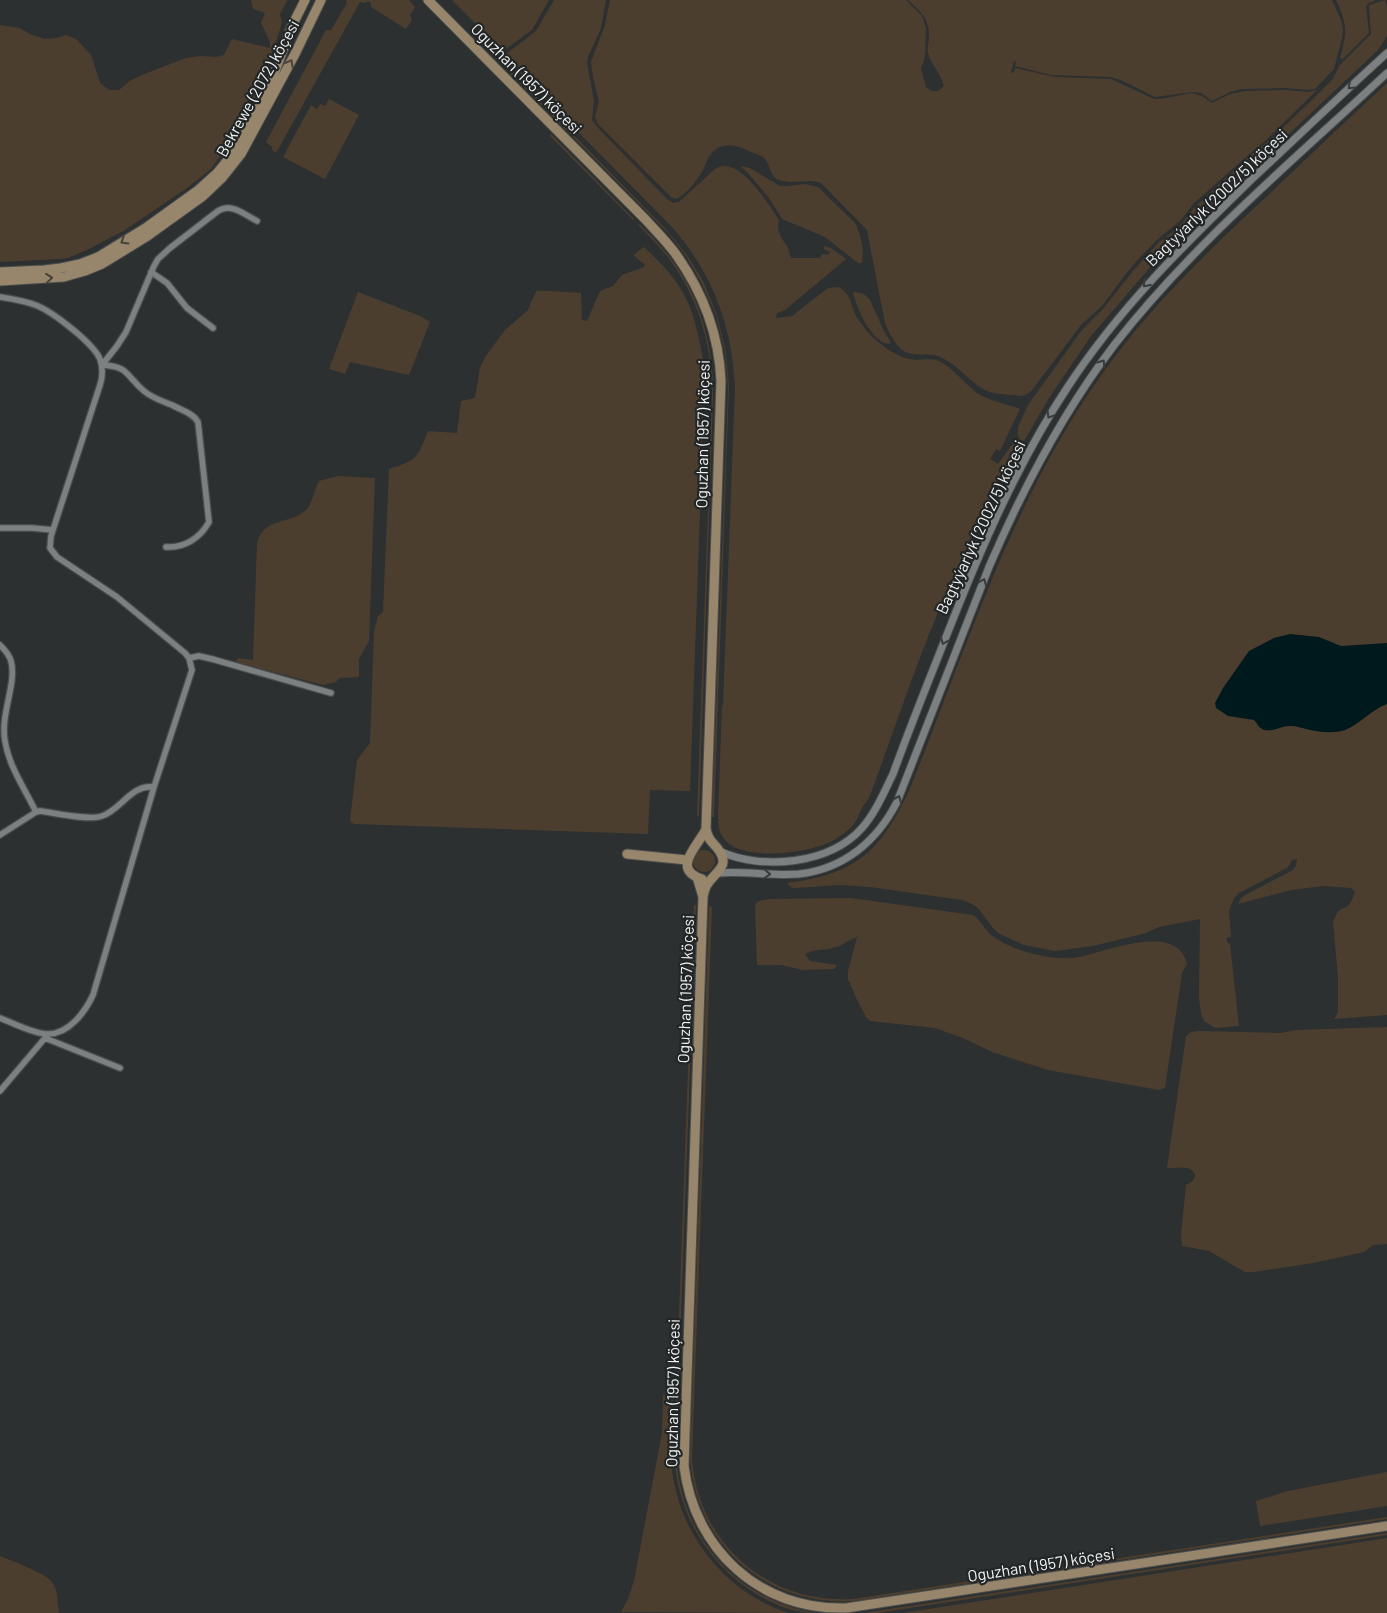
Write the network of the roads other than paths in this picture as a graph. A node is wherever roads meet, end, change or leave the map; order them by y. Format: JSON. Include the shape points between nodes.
{"nodes":[{"id":1,"x":305,"y":0,"type":"edge"},
{"id":2,"x":321,"y":0,"type":"edge"},
{"id":3,"x":428,"y":0,"type":"edge"},
{"id":4,"x":1387,"y":53,"type":"edge"},
{"id":5,"x":1387,"y":73,"type":"edge"},
{"id":6,"x":257,"y":221,"type":"dead end"},
{"id":7,"x":0,"y":272,"type":"edge"},
{"id":8,"x":151,"y":272,"type":"junction"},
{"id":9,"x":0,"y":281,"type":"edge"},
{"id":10,"x":0,"y":296,"type":"edge"},
{"id":11,"x":213,"y":328,"type":"dead end"},
{"id":12,"x":102,"y":365,"type":"junction"},
{"id":13,"x":0,"y":528,"type":"edge"},
{"id":14,"x":53,"y":530,"type":"junction"},
{"id":15,"x":166,"y":547,"type":"dead end"},
{"id":16,"x":0,"y":645,"type":"edge"},
{"id":17,"x":189,"y":658,"type":"junction"},
{"id":18,"x":330,"y":693,"type":"dead end"},
{"id":19,"x":154,"y":786,"type":"junction"},
{"id":20,"x":36,"y":812,"type":"junction"},
{"id":21,"x":706,"y":829,"type":"junction"},
{"id":22,"x":0,"y":835,"type":"edge"},
{"id":23,"x":694,"y":847,"type":"junction"},
{"id":24,"x":716,"y":848,"type":"junction"},
{"id":25,"x":626,"y":854,"type":"dead end"},
{"id":26,"x":687,"y":860,"type":"junction"},
{"id":27,"x":715,"y":875,"type":"junction"},
{"id":28,"x":697,"y":877,"type":"junction"},
{"id":29,"x":703,"y":897,"type":"junction"},
{"id":30,"x":0,"y":1018,"type":"edge"},
{"id":31,"x":120,"y":1068,"type":"dead end"},
{"id":32,"x":0,"y":1091,"type":"edge"},
{"id":33,"x":1387,"y":1526,"type":"edge"}],
"edges":[{"from":1,"to":7,"type":"main road","name":"Bekrewe (2072) köçesi","one_way":true,"via":[[291,28],[270,88],[236,150],[197,191],[98,257],[61,268]]},
{"from":9,"to":2,"type":"main road","name":"Bekrewe (2072) köçesi","one_way":true,"via":[[64,277],[102,264],[203,196],[241,154]]},
{"from":3,"to":21,"type":"main road","name":"Oguzhan (1957) köçesi","via":[[645,219],[693,280],[710,320],[718,353],[720,398]]},
{"from":4,"to":24,"type":"street","name":"Bagtyýarlyk (2002/5) köçesi","one_way":true,"via":[[1156,275],[1134,298],[1066,388],[1029,452],[974,565],[892,774],[864,826],[828,853],[797,860],[753,860]]},
{"from":27,"to":5,"type":"street","name":"Bagtyýarlyk (2002/5) köçesi","one_way":true,"via":[[739,872],[799,874],[822,869],[853,854],[878,832],[903,787],[1005,531],[1072,405],[1116,344],[1168,281]]},
{"from":6,"to":8,"type":"street","via":[[230,207],[222,208],[170,248],[158,259]]},
{"from":8,"to":11,"type":"street","via":[[167,283],[187,308]]},
{"from":8,"to":12,"type":"street","via":[[126,332]]},
{"from":10,"to":12,"type":"street","via":[[37,306],[53,315],[94,350]]},
{"from":12,"to":14,"type":"street","via":[[100,386]]},
{"from":12,"to":15,"type":"street","via":[[121,368],[145,392],[192,415],[198,422],[209,522],[184,546]]},
{"from":13,"to":14,"type":"street"},
{"from":14,"to":17,"type":"street","via":[[50,545],[57,557],[118,597]]},
{"from":16,"to":20,"type":"street","via":[[12,666],[4,718],[5,744],[15,772]]},
{"from":17,"to":18,"type":"street","via":[[212,659]]},
{"from":17,"to":19,"type":"street","via":[[191,674]]},
{"from":19,"to":20,"type":"street","via":[[137,790],[115,810],[96,818]]},
{"from":19,"to":30,"type":"street","via":[[93,995],[84,1010],[70,1025],[46,1034]]},
{"from":20,"to":22,"type":"street"},
{"from":21,"to":23,"type":"main road"},
{"from":21,"to":24,"type":"main road","name":"Oguzhan (1957) köçesi"},
{"from":23,"to":24,"type":"main road","via":[[706,844]]},
{"from":23,"to":26,"type":"main road"},
{"from":24,"to":27,"type":"main road","name":"Oguzhan (1957) köçesi","via":[[723,862]]},
{"from":25,"to":26,"type":"main road"},
{"from":26,"to":28,"type":"main road","name":"Oguzhan (1957) köçesi","via":[[689,869]]},
{"from":27,"to":28,"type":"main road","via":[[704,879]]},
{"from":27,"to":29,"type":"main road","name":"Oguzhan (1957) köçesi","via":[[707,884]]},
{"from":28,"to":29,"type":"main road","name":"Oguzhan (1957) köçesi"},
{"from":29,"to":33,"type":"main road","name":"Oguzhan (1957) köçesi","via":[[684,1466],[697,1516],[708,1537],[730,1564],[784,1598],[812,1606],[846,1608]]},
{"from":31,"to":32,"type":"street","via":[[45,1038]]}]}
